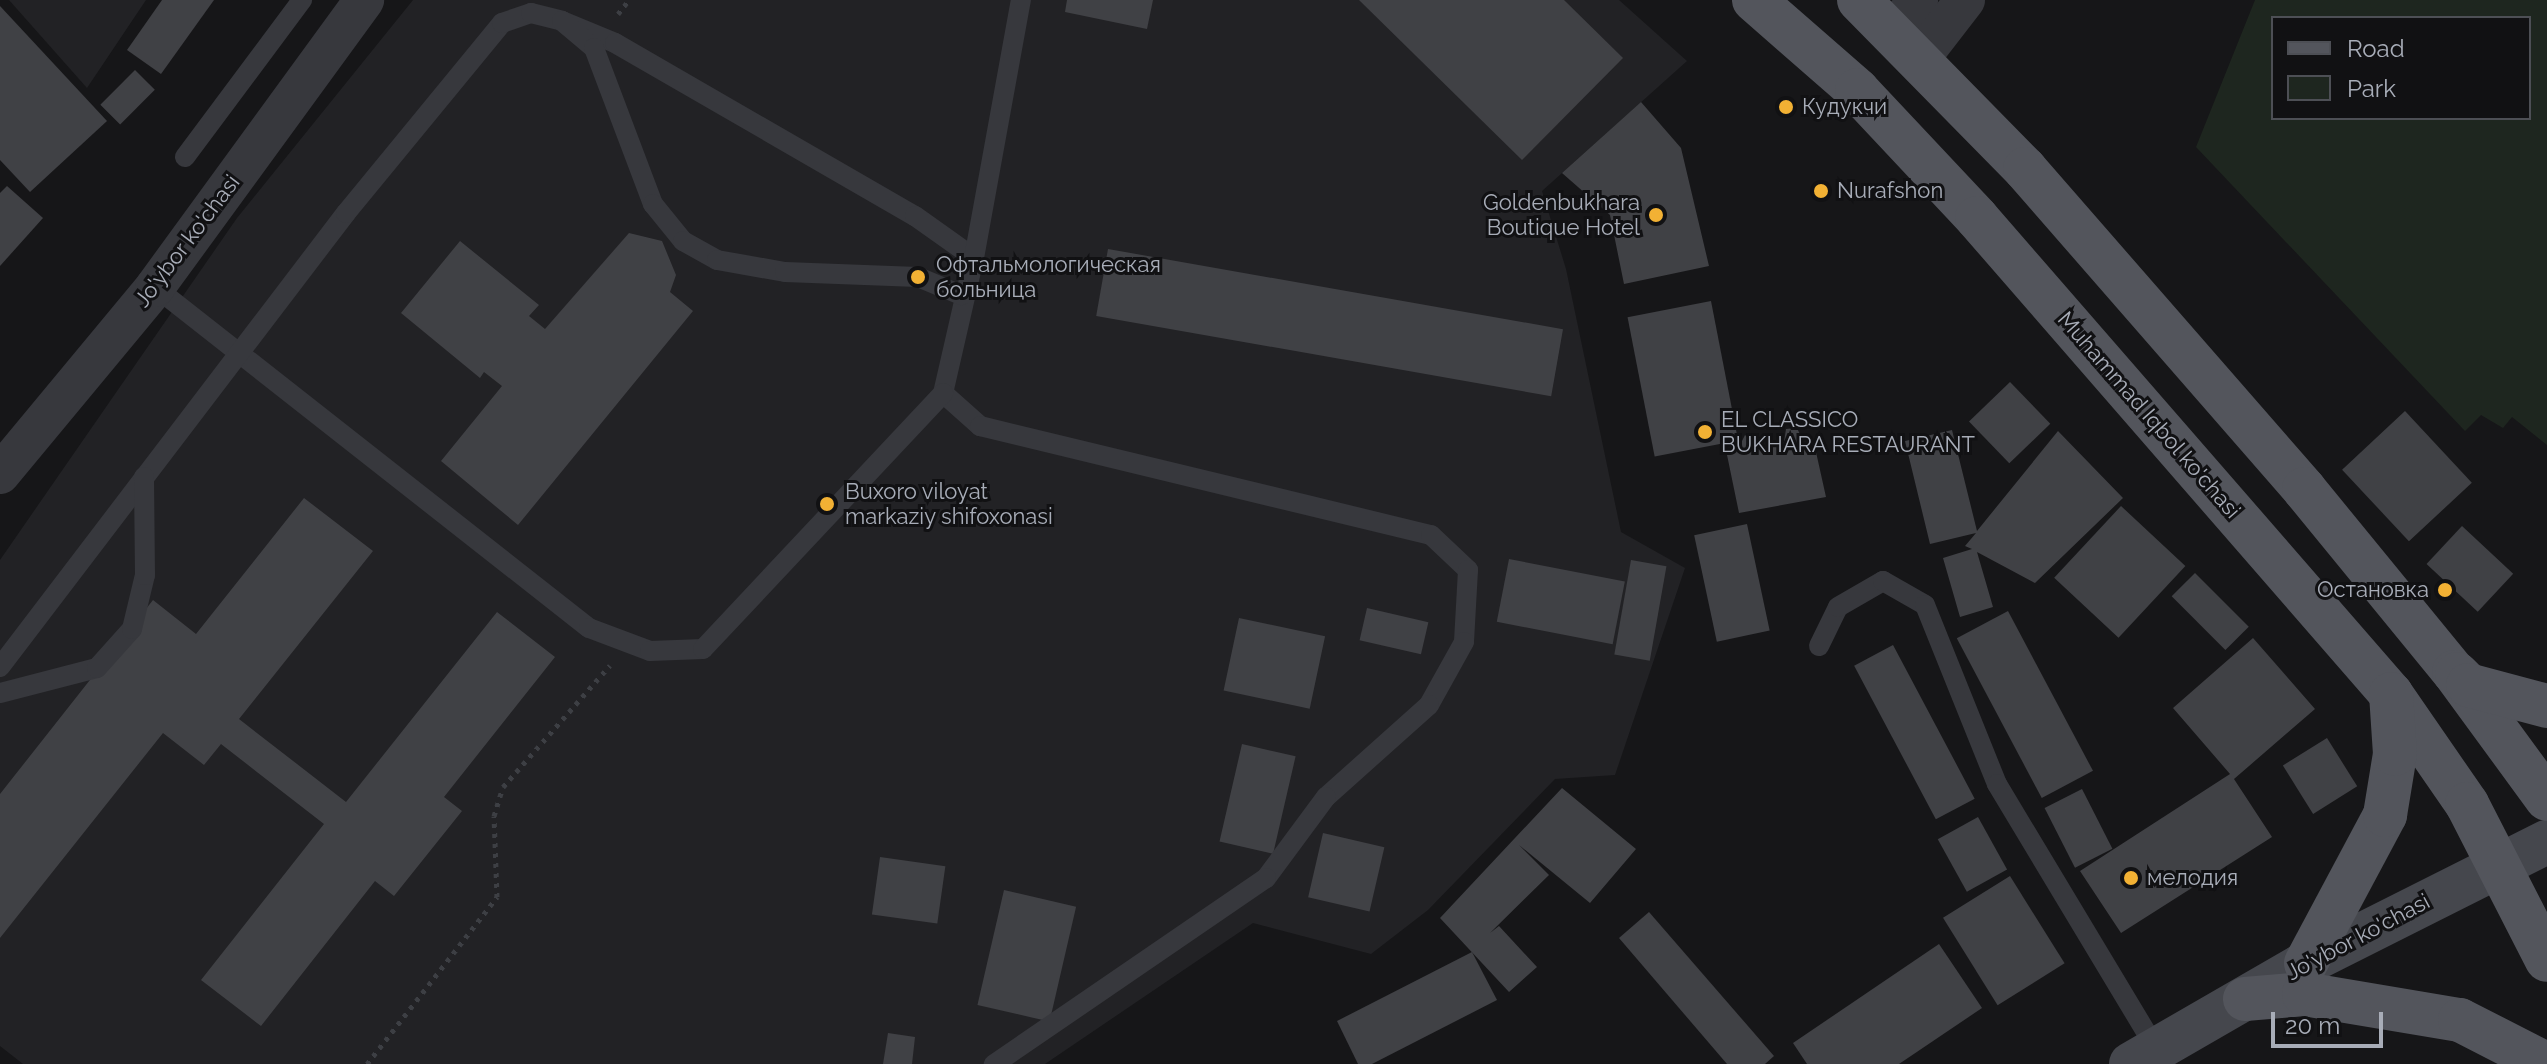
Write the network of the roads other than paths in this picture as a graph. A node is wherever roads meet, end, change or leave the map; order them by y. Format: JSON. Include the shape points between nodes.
{"nodes":[{"id":1,"x":302,"y":0,"type":"edge"},
{"id":2,"x":364,"y":0,"type":"edge"},
{"id":3,"x":1021,"y":0,"type":"edge"},
{"id":4,"x":1754,"y":0,"type":"edge"},
{"id":5,"x":1965,"y":0,"type":"edge"},
{"id":6,"x":1887,"y":7,"type":"edge"},
{"id":7,"x":562,"y":21,"type":"junction"},
{"id":8,"x":1921,"y":57,"type":"junction"},
{"id":9,"x":185,"y":157,"type":"dead end"},
{"id":10,"x":974,"y":258,"type":"junction"},
{"id":11,"x":155,"y":287,"type":"junction"},
{"id":12,"x":961,"y":295,"type":"junction"},
{"id":13,"x":240,"y":351,"type":"junction"},
{"id":14,"x":943,"y":393,"type":"junction"},
{"id":15,"x":1,"y":472,"type":"edge"},
{"id":16,"x":144,"y":477,"type":"junction"},
{"id":17,"x":1819,"y":646,"type":"dead end"},
{"id":18,"x":0,"y":667,"type":"edge"},
{"id":19,"x":2454,"y":672,"type":"junction"},
{"id":20,"x":0,"y":693,"type":"edge"},
{"id":21,"x":2391,"y":694,"type":"junction"},
{"id":22,"x":2547,"y":706,"type":"edge"},
{"id":23,"x":2547,"y":799,"type":"edge"},
{"id":24,"x":2547,"y":842,"type":"edge"},
{"id":25,"x":2502,"y":866,"type":"junction"},
{"id":26,"x":2547,"y":960,"type":"edge"},
{"id":27,"x":2306,"y":963,"type":"junction"},
{"id":28,"x":2245,"y":999,"type":"junction"},
{"id":29,"x":2144,"y":1057,"type":"edge"},
{"id":30,"x":994,"y":1064,"type":"edge"},
{"id":31,"x":2546,"y":1064,"type":"edge"}],
"edges":[{"from":1,"to":9,"type":"lane"},
{"from":2,"to":11,"type":"street","name":"Jo'ybor ko'chasi"},
{"from":3,"to":10,"type":"lane"},
{"from":4,"to":21,"type":"main road","name":"Muhammad Iqbol ko'chasi","via":[[1857,90],[1977,218]]},
{"from":5,"to":8,"type":"street"},
{"from":6,"to":8,"type":"main road"},
{"from":7,"to":10,"type":"lane","via":[[615,43],[901,208]]},
{"from":7,"to":12,"type":"lane","via":[[594,48],[653,204],[683,241],[717,260],[785,272],[918,277]]},
{"from":7,"to":13,"type":"lane","via":[[531,13],[502,23]]},
{"from":8,"to":19,"type":"main road","via":[[2304,489]]},
{"from":10,"to":12,"type":"lane"},
{"from":11,"to":13,"type":"lane"},
{"from":11,"to":15,"type":"street","name":"Jo'ybor ko'chasi"},
{"from":12,"to":14,"type":"lane"},
{"from":13,"to":14,"type":"lane","via":[[589,628],[650,651],[703,649]]},
{"from":13,"to":16,"type":"lane"},
{"from":14,"to":30,"type":"lane","via":[[980,426],[1431,535],[1468,570],[1464,642],[1429,705],[1326,797],[1266,878]]},
{"from":16,"to":18,"type":"lane"},
{"from":16,"to":20,"type":"lane","via":[[145,575],[132,629],[97,668]]},
{"from":17,"to":29,"type":"lane","via":[[1838,607],[1883,581],[1925,605],[1997,784]]},
{"from":19,"to":22,"type":"main road","via":[[2468,685]]},
{"from":19,"to":23,"type":"main road"},
{"from":21,"to":25,"type":"main road","name":"Muhammad Iqbol ko'chasi"},
{"from":21,"to":27,"type":"main road","via":[[2395,754],[2385,815]]},
{"from":24,"to":25,"type":"street","name":"Jo'ybor ko'chasi"},
{"from":25,"to":26,"type":"main road","name":"Muhammad Iqbol ko'chasi"},
{"from":25,"to":27,"type":"street","name":"Jo'ybor ko'chasi"},
{"from":27,"to":28,"type":"street","name":"Jo'ybor ko'chasi"},
{"from":28,"to":29,"type":"street","name":"Jo'ybor ko'chasi"},
{"from":28,"to":31,"type":"main road","via":[[2304,994],[2460,1020]]}]}
